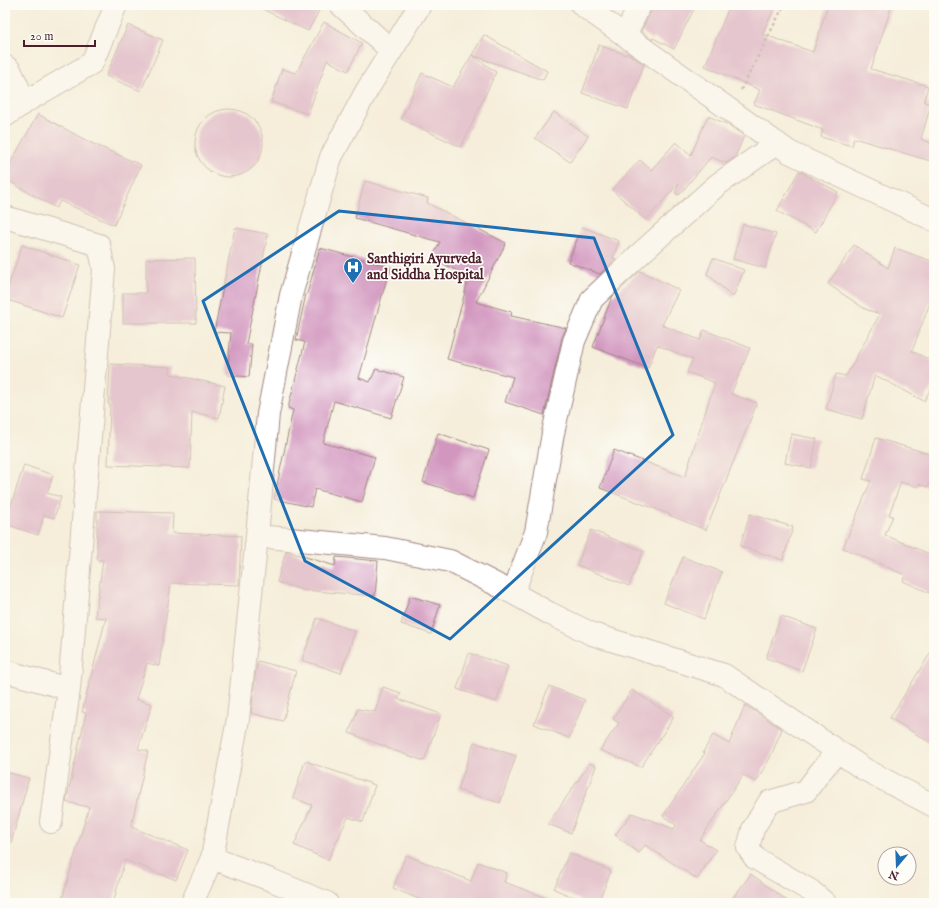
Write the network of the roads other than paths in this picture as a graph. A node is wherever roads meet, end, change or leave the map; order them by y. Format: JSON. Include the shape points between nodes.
{"nodes":[{"id":1,"x":116,"y":5,"type":"edge"},
{"id":2,"x":341,"y":5,"type":"edge"},
{"id":3,"x":420,"y":5,"type":"edge"},
{"id":4,"x":582,"y":5,"type":"edge"},
{"id":5,"x":640,"y":5,"type":"edge"},
{"id":6,"x":625,"y":36,"type":"junction"},
{"id":7,"x":391,"y":50,"type":"junction"},
{"id":8,"x":5,"y":66,"type":"edge"},
{"id":9,"x":25,"y":102,"type":"junction"},
{"id":10,"x":5,"y":116,"type":"edge"},
{"id":11,"x":777,"y":144,"type":"junction"},
{"id":12,"x":5,"y":217,"type":"edge"},
{"id":13,"x":934,"y":220,"type":"edge"},
{"id":14,"x":257,"y":536,"type":"junction"},
{"id":15,"x":513,"y":592,"type":"junction"},
{"id":16,"x":5,"y":671,"type":"edge"},
{"id":17,"x":69,"y":689,"type":"junction"},
{"id":18,"x":837,"y":752,"type":"junction"},
{"id":19,"x":932,"y":800,"type":"edge"},
{"id":20,"x":51,"y":822,"type":"dead end"},
{"id":21,"x":212,"y":858,"type":"junction"},
{"id":22,"x":192,"y":903,"type":"edge"},
{"id":23,"x":327,"y":903,"type":"edge"},
{"id":24,"x":825,"y":903,"type":"edge"}],
"edges":[{"from":1,"to":9,"type":"street","via":[[92,63]]},
{"from":2,"to":7,"type":"street"},
{"from":3,"to":7,"type":"street"},
{"from":4,"to":6,"type":"street"},
{"from":5,"to":6,"type":"street"},
{"from":6,"to":11,"type":"street"},
{"from":7,"to":14,"type":"street","via":[[331,157],[291,295],[268,414]]},
{"from":8,"to":9,"type":"street","via":[[10,70]]},
{"from":9,"to":10,"type":"street"},
{"from":11,"to":13,"type":"street"},
{"from":11,"to":15,"type":"street","via":[[717,186],[592,299],[574,341],[553,432],[536,532]]},
{"from":12,"to":17,"type":"street","via":[[98,245],[104,269]]},
{"from":14,"to":15,"type":"street","via":[[385,548],[450,561]]},
{"from":14,"to":21,"type":"street","via":[[238,718]]},
{"from":15,"to":18,"type":"street","via":[[592,634],[724,675]]},
{"from":16,"to":17,"type":"street"},
{"from":17,"to":20,"type":"street"},
{"from":18,"to":19,"type":"street","via":[[864,769]]},
{"from":18,"to":24,"type":"street","via":[[806,791],[769,802],[753,829],[748,848],[755,858],[811,891]]},
{"from":21,"to":22,"type":"street"},
{"from":21,"to":23,"type":"street"}]}
